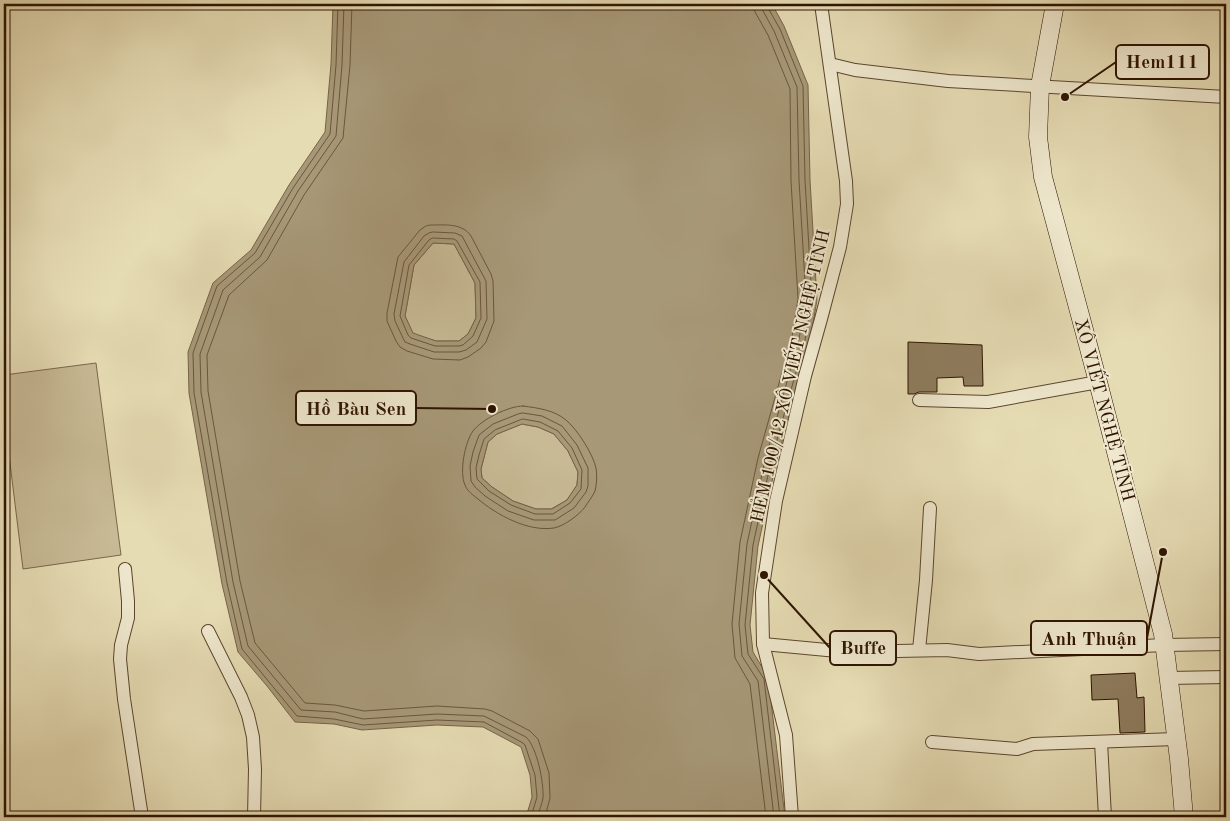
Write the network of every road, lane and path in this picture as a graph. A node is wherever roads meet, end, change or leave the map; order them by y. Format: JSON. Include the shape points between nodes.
{"nodes":[{"id":1,"x":821,"y":4,"type":"edge"},
{"id":2,"x":1055,"y":4,"type":"edge"},
{"id":3,"x":830,"y":64,"type":"junction"},
{"id":4,"x":1040,"y":86,"type":"junction"},
{"id":5,"x":1226,"y":97,"type":"edge"},
{"id":6,"x":1098,"y":382,"type":"junction"},
{"id":7,"x":919,"y":400,"type":"dead end"},
{"id":8,"x":930,"y":508,"type":"dead end"},
{"id":9,"x":125,"y":569,"type":"dead end"},
{"id":10,"x":208,"y":631,"type":"dead end"},
{"id":11,"x":763,"y":644,"type":"junction"},
{"id":12,"x":1226,"y":644,"type":"edge"},
{"id":13,"x":1164,"y":645,"type":"junction"},
{"id":14,"x":919,"y":650,"type":"junction"},
{"id":15,"x":1226,"y":677,"type":"edge"},
{"id":16,"x":1168,"y":678,"type":"junction"},
{"id":17,"x":1176,"y":740,"type":"junction"},
{"id":18,"x":932,"y":742,"type":"dead end"},
{"id":19,"x":1101,"y":742,"type":"junction"},
{"id":20,"x":142,"y":817,"type":"edge"},
{"id":21,"x":254,"y":817,"type":"edge"},
{"id":22,"x":792,"y":817,"type":"edge"},
{"id":23,"x":1105,"y":817,"type":"edge"},
{"id":24,"x":1184,"y":817,"type":"edge"}],
"edges":[{"from":1,"to":3,"type":"street","name":"HẺM 100/12 XÔ VIẾT NGHỆ TĨNH"},
{"from":2,"to":4,"type":"street","name":"XÔ VIẾT NGHỆ TĨNH"},
{"from":3,"to":4,"type":"street","via":[[948,81]]},
{"from":3,"to":11,"type":"street","name":"HẺM 100/12 XÔ VIẾT NGHỆ TĨNH","via":[[847,204],[840,247],[776,501],[762,593]]},
{"from":4,"to":5,"type":"street"},
{"from":4,"to":6,"type":"street","name":"XÔ VIẾT NGHỆ TĨNH","via":[[1038,137],[1043,177]]},
{"from":6,"to":7,"type":"street","via":[[988,402]]},
{"from":6,"to":13,"type":"street","name":"XÔ VIẾT NGHỆ TĨNH"},
{"from":8,"to":14,"type":"street"},
{"from":9,"to":20,"type":"street","via":[[128,618],[120,660]]},
{"from":10,"to":21,"type":"street","via":[[248,715],[255,768]]},
{"from":11,"to":14,"type":"street","via":[[848,652]]},
{"from":11,"to":22,"type":"street","name":"HẺM 100/12 XÔ VIẾT NGHỆ TĨNH","via":[[786,735]]},
{"from":12,"to":13,"type":"street"},
{"from":13,"to":14,"type":"street","via":[[979,654]]},
{"from":13,"to":16,"type":"street","name":"XÔ VIẾT NGHỆ TĨNH"},
{"from":15,"to":16,"type":"street"},
{"from":16,"to":17,"type":"street","name":"XÔ VIẾT NGHỆ TĨNH"},
{"from":17,"to":19,"type":"street"},
{"from":17,"to":24,"type":"street","name":"XÔ VIẾT NGHỆ TĨNH"},
{"from":18,"to":19,"type":"street","via":[[1017,749],[1033,744]]},
{"from":19,"to":23,"type":"street"}]}
